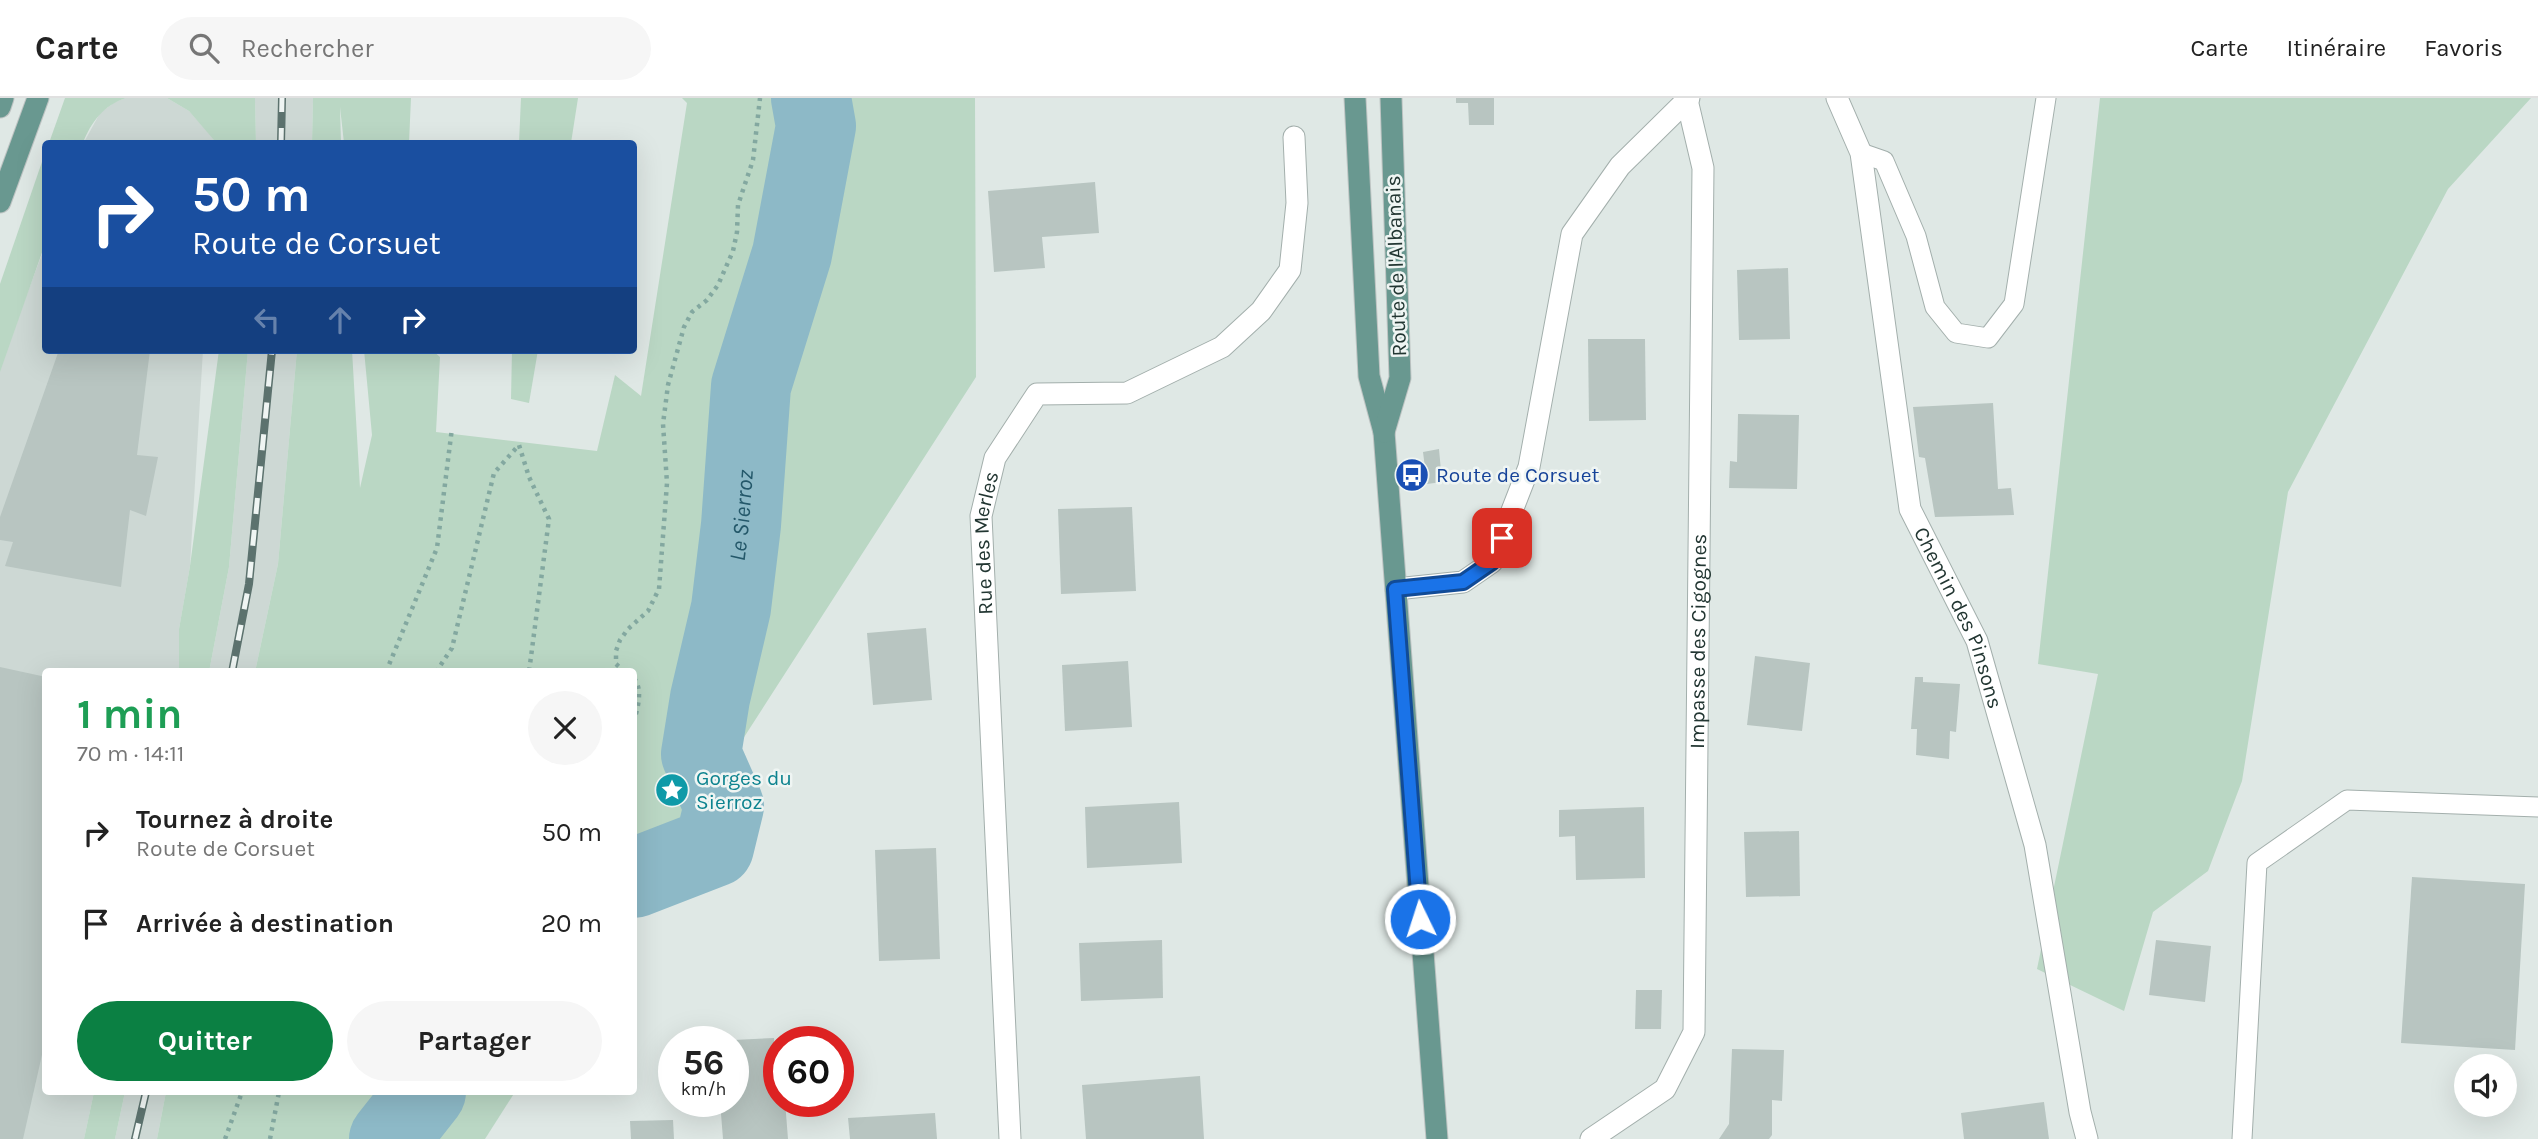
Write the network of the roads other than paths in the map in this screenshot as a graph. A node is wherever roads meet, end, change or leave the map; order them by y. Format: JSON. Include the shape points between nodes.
{"nodes":[{"id":1,"x":4,"y":98,"type":"edge"},
{"id":2,"x":38,"y":98,"type":"edge"},
{"id":3,"x":1355,"y":98,"type":"edge"},
{"id":4,"x":1391,"y":98,"type":"edge"},
{"id":5,"x":1837,"y":98,"type":"edge"},
{"id":6,"x":2046,"y":98,"type":"edge"},
{"id":7,"x":1688,"y":99,"type":"edge"},
{"id":8,"x":0,"y":107,"type":"edge"},
{"id":9,"x":1294,"y":136,"type":"dead end"},
{"id":10,"x":1861,"y":153,"type":"junction"},
{"id":11,"x":0,"y":202,"type":"edge"},
{"id":12,"x":1384,"y":432,"type":"junction"},
{"id":13,"x":1395,"y":589,"type":"junction"},
{"id":14,"x":2538,"y":807,"type":"edge"},
{"id":15,"x":1010,"y":1139,"type":"edge"},
{"id":16,"x":1437,"y":1139,"type":"edge"},
{"id":17,"x":1591,"y":1139,"type":"edge"},
{"id":18,"x":2087,"y":1139,"type":"edge"},
{"id":19,"x":2242,"y":1139,"type":"edge"}],
"edges":[{"from":1,"to":8,"type":"main road"},
{"from":2,"to":11,"type":"main road"},
{"from":3,"to":12,"type":"main road","name":"Route de l'Albanais","via":[[1369,376]]},
{"from":4,"to":12,"type":"main road","name":"Route de l'Albanais","via":[[1400,378]]},
{"from":5,"to":10,"type":"street","name":"Chemin des Pinsons"},
{"from":6,"to":10,"type":"lane","via":[[2014,304],[1988,338],[1956,333],[1935,307],[1916,236],[1884,161]]},
{"from":7,"to":13,"type":"street","via":[[1620,166],[1572,234],[1529,467],[1492,562],[1463,582]]},
{"from":7,"to":17,"type":"street","name":"Impasse des Cigognes","via":[[1703,168],[1694,1032],[1665,1089]]},
{"from":9,"to":15,"type":"street","name":"Rue des Merles","via":[[1297,203],[1290,270],[1261,311],[1222,347],[1127,393],[1037,394],[995,458],[981,516]]},
{"from":10,"to":18,"type":"street","name":"Chemin des Pinsons","via":[[1910,509],[1977,641],[2028,820]]},
{"from":12,"to":13,"type":"main road","name":"Route de l'Albanais"},
{"from":13,"to":16,"type":"main road","name":"Route de l'Albanais"},
{"from":14,"to":19,"type":"lane","via":[[2347,800],[2257,863]]}]}
